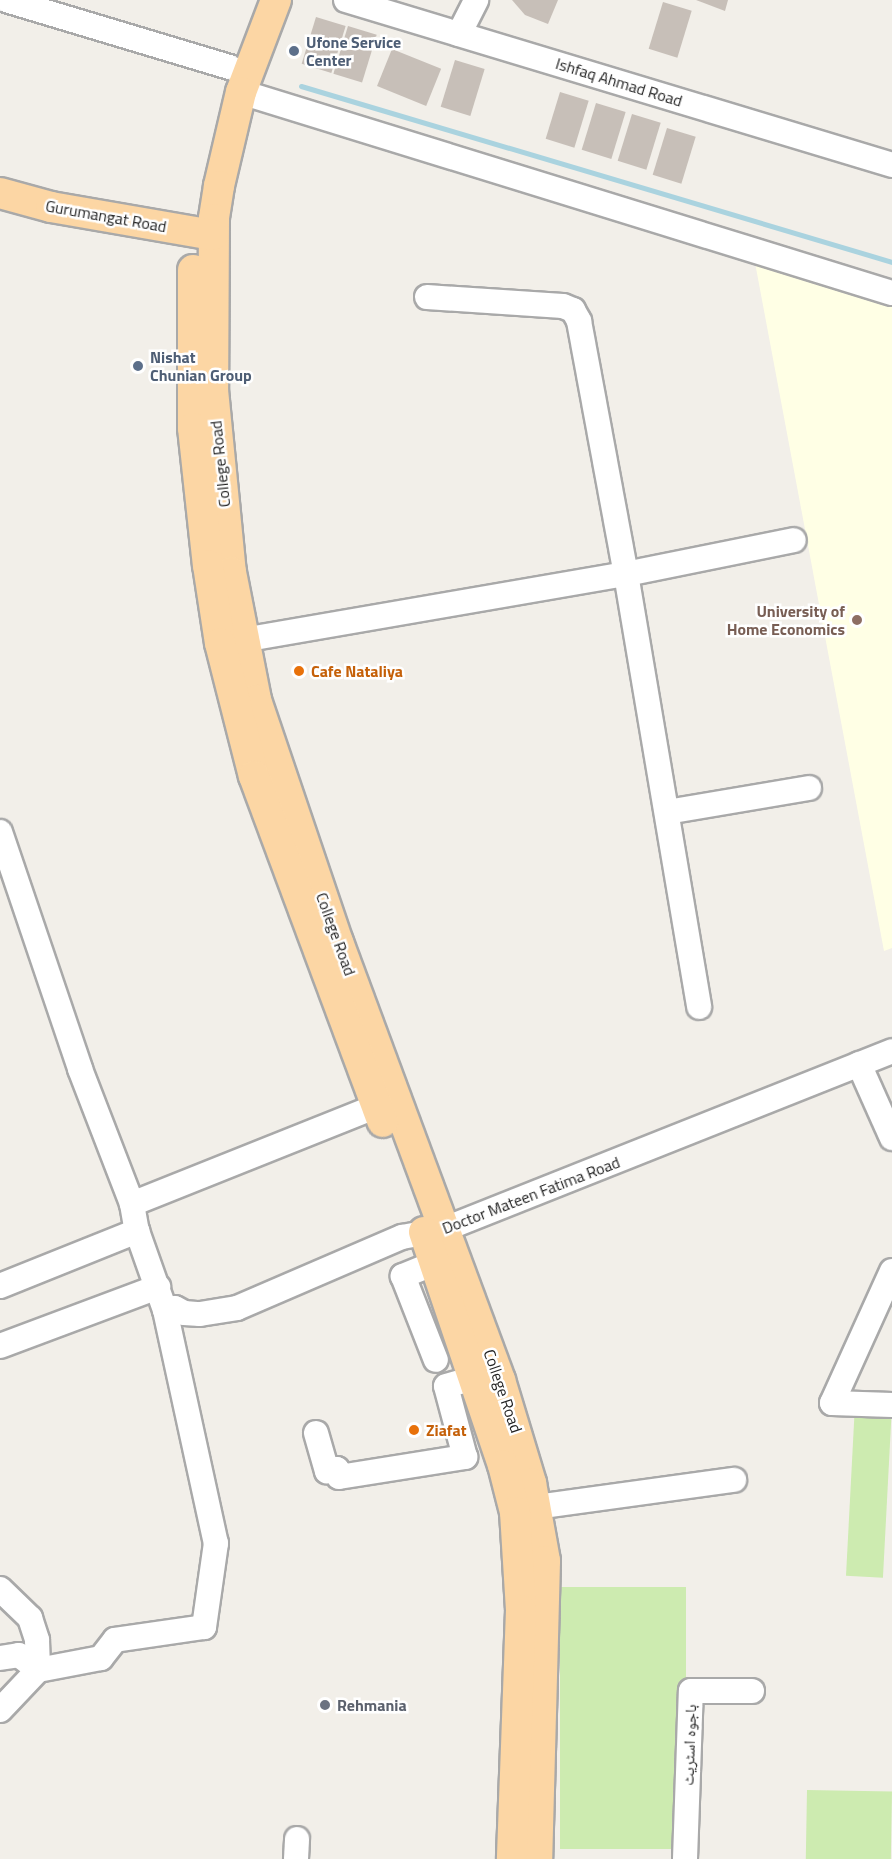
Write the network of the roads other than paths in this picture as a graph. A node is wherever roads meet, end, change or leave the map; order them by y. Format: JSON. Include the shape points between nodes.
{"nodes":[{"id":1,"x":6,"y":0,"type":"edge"},
{"id":2,"x":254,"y":0,"type":"edge"},
{"id":3,"x":276,"y":0,"type":"edge"},
{"id":4,"x":346,"y":0,"type":"edge"},
{"id":5,"x":476,"y":0,"type":"edge"},
{"id":6,"x":459,"y":34,"type":"junction"},
{"id":7,"x":236,"y":80,"type":"junction"},
{"id":8,"x":892,"y":165,"type":"edge"},
{"id":9,"x":0,"y":193,"type":"edge"},
{"id":10,"x":0,"y":215,"type":"edge"},
{"id":11,"x":204,"y":243,"type":"junction"},
{"id":12,"x":892,"y":293,"type":"edge"},
{"id":13,"x":427,"y":297,"type":"dead end"},
{"id":14,"x":794,"y":540,"type":"dead end"},
{"id":15,"x":626,"y":574,"type":"junction"},
{"id":16,"x":243,"y":640,"type":"junction"},
{"id":17,"x":809,"y":788,"type":"dead end"},
{"id":18,"x":667,"y":812,"type":"junction"},
{"id":19,"x":0,"y":832,"type":"edge"},
{"id":20,"x":699,"y":1007,"type":"dead end"},
{"id":21,"x":892,"y":1051,"type":"edge"},
{"id":22,"x":860,"y":1064,"type":"junction"},
{"id":23,"x":387,"y":1102,"type":"junction"},
{"id":24,"x":892,"y":1138,"type":"edge"},
{"id":25,"x":132,"y":1204,"type":"junction"},
{"id":26,"x":435,"y":1232,"type":"junction"},
{"id":27,"x":141,"y":1241,"type":"junction"},
{"id":28,"x":435,"y":1263,"type":"junction"},
{"id":29,"x":892,"y":1271,"type":"edge"},
{"id":30,"x":0,"y":1286,"type":"edge"},
{"id":31,"x":159,"y":1291,"type":"junction"},
{"id":32,"x":0,"y":1346,"type":"edge"},
{"id":33,"x":436,"y":1360,"type":"dead end"},
{"id":34,"x":474,"y":1378,"type":"junction"},
{"id":35,"x":892,"y":1405,"type":"edge"},
{"id":36,"x":316,"y":1433,"type":"dead end"},
{"id":37,"x":734,"y":1480,"type":"dead end"},
{"id":38,"x":536,"y":1507,"type":"junction"},
{"id":39,"x":0,"y":1589,"type":"edge"},
{"id":40,"x":0,"y":1658,"type":"edge"},
{"id":41,"x":38,"y":1670,"type":"junction"},
{"id":42,"x":752,"y":1691,"type":"dead end"},
{"id":43,"x":0,"y":1710,"type":"edge"},
{"id":44,"x":512,"y":1859,"type":"edge"},
{"id":45,"x":537,"y":1859,"type":"edge"},
{"id":46,"x":685,"y":1859,"type":"edge"}],
"edges":[{"from":1,"to":7,"type":"street"},
{"from":2,"to":7,"type":"main road","name":"College Road"},
{"from":3,"to":7,"type":"main road","name":"College Road"},
{"from":4,"to":6,"type":"street","name":"Ishfaq Ahmad Road"},
{"from":5,"to":6,"type":"street"},
{"from":6,"to":8,"type":"street","name":"Ishfaq Ahmad Road"},
{"from":7,"to":11,"type":"main road","name":"College Road","via":[[196,208]]},
{"from":7,"to":12,"type":"street"},
{"from":9,"to":11,"type":"main road","name":"Gurumangat Road"},
{"from":10,"to":11,"type":"main road","name":"Gurumangat Road","via":[[48,227]]},
{"from":11,"to":16,"type":"main road","name":"College Road","via":[[213,390],[231,572]]},
{"from":11,"to":23,"type":"main road","name":"College Road","via":[[193,428],[220,643],[254,776]]},
{"from":13,"to":15,"type":"street","via":[[562,306],[573,310],[579,321]]},
{"from":14,"to":15,"type":"street"},
{"from":15,"to":16,"type":"street"},
{"from":15,"to":18,"type":"street"},
{"from":16,"to":23,"type":"main road","name":"College Road","via":[[256,700]]},
{"from":17,"to":18,"type":"street"},
{"from":18,"to":20,"type":"street"},
{"from":19,"to":25,"type":"street","via":[[72,1047]]},
{"from":21,"to":22,"type":"street","name":"Doctor Mateen Fatima Road"},
{"from":22,"to":24,"type":"street"},
{"from":22,"to":26,"type":"street","name":"Doctor Mateen Fatima Road"},
{"from":23,"to":25,"type":"street"},
{"from":23,"to":26,"type":"main road","name":"College Road"},
{"from":25,"to":27,"type":"street"},
{"from":26,"to":28,"type":"main road","name":"College Road"},
{"from":26,"to":31,"type":"street","name":"Doctor Mateen Fatima Road","via":[[402,1237],[237,1308],[200,1314],[172,1308]]},
{"from":26,"to":38,"type":"main road","name":"College Road","via":[[500,1380]]},
{"from":27,"to":30,"type":"street"},
{"from":27,"to":31,"type":"street"},
{"from":28,"to":33,"type":"street","via":[[403,1276]]},
{"from":28,"to":34,"type":"main road","name":"College Road"},
{"from":29,"to":35,"type":"street","via":[[832,1403]]},
{"from":31,"to":32,"type":"street"},
{"from":31,"to":41,"type":"street","via":[[216,1543],[204,1627],[115,1640],[101,1658]]},
{"from":34,"to":36,"type":"street","via":[[447,1386],[465,1457],[339,1477],[337,1469],[327,1471]]},
{"from":34,"to":44,"type":"main road","name":"College Road","via":[[515,1512],[521,1581]]},
{"from":37,"to":38,"type":"street"},
{"from":38,"to":45,"type":"main road","name":"College Road","via":[[545,1561]]},
{"from":39,"to":41,"type":"street","via":[[30,1618],[37,1640]]},
{"from":40,"to":41,"type":"street","via":[[19,1655]]},
{"from":41,"to":43,"type":"street"},
{"from":42,"to":46,"type":"street","name":"باجوہ اسٹریٹ","via":[[691,1691]]}]}
